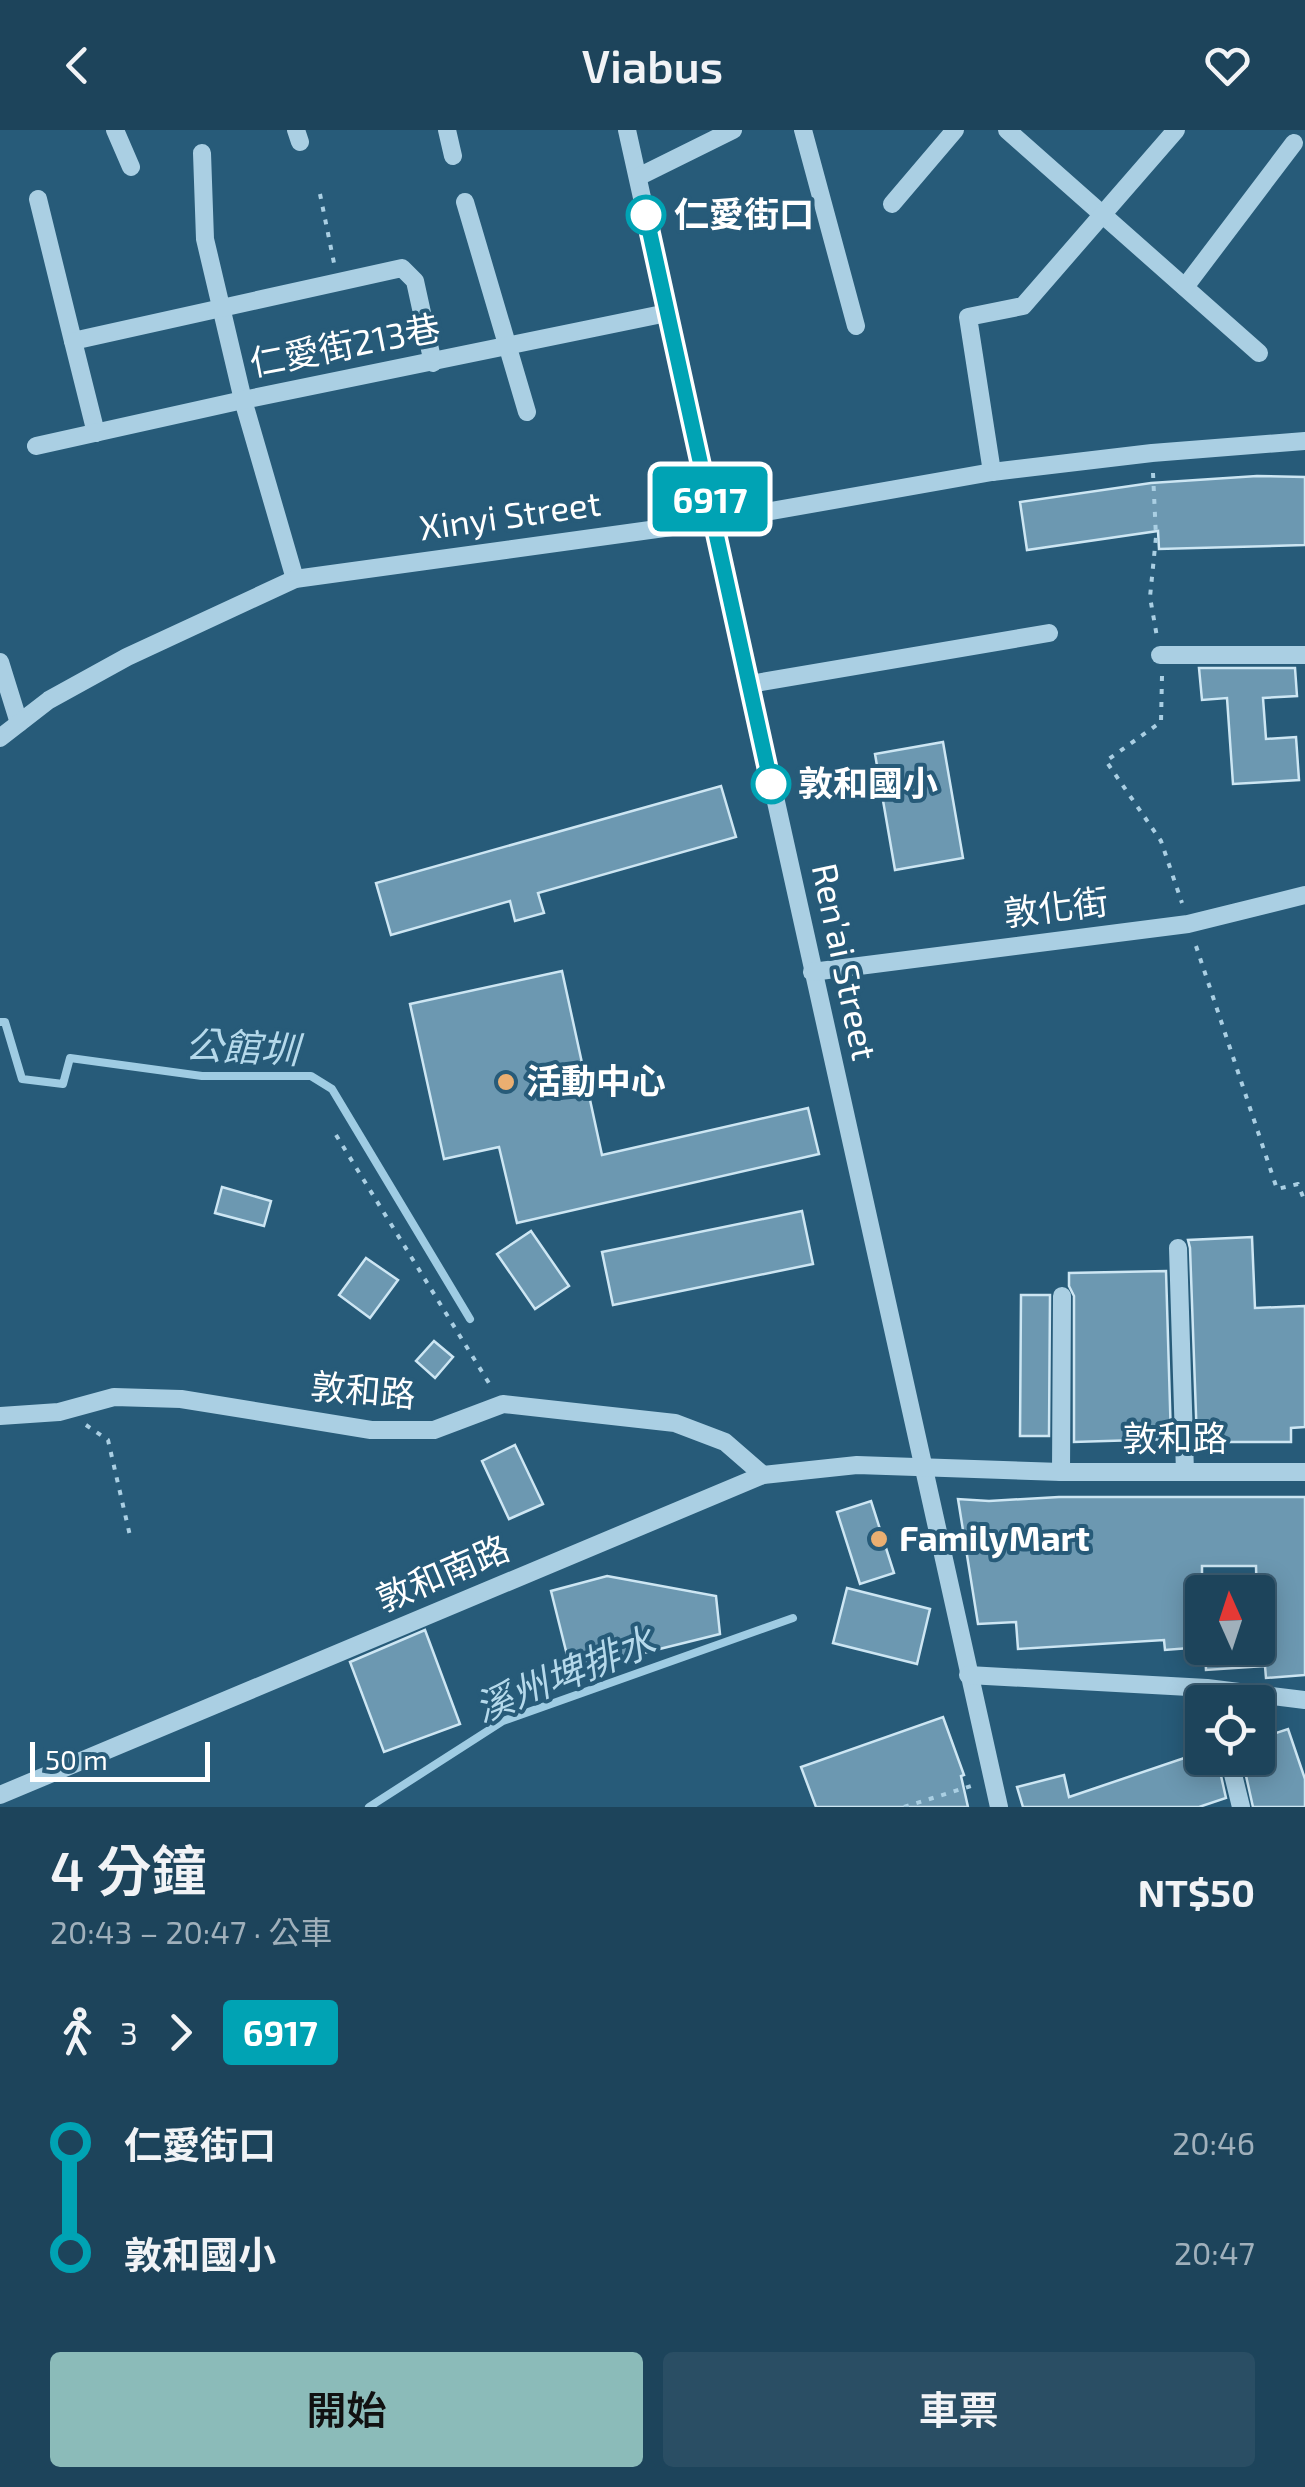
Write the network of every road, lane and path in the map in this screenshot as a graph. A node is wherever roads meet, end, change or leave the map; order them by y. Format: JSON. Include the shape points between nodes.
{"nodes":[{"id":1,"x":115,"y":130,"type":"edge"},
{"id":2,"x":447,"y":130,"type":"edge"},
{"id":3,"x":627,"y":130,"type":"edge"},
{"id":4,"x":732,"y":130,"type":"edge"},
{"id":5,"x":803,"y":130,"type":"edge"},
{"id":6,"x":956,"y":130,"type":"edge"},
{"id":7,"x":1007,"y":130,"type":"edge"},
{"id":8,"x":1176,"y":130,"type":"edge"},
{"id":9,"x":1294,"y":143,"type":"dead end"},
{"id":10,"x":202,"y":153,"type":"dead end"},
{"id":11,"x":453,"y":156,"type":"dead end"},
{"id":12,"x":130,"y":167,"type":"dead end"},
{"id":13,"x":638,"y":177,"type":"junction"},
{"id":14,"x":320,"y":194,"type":"dead end"},
{"id":15,"x":38,"y":199,"type":"dead end"},
{"id":16,"x":465,"y":202,"type":"dead end"},
{"id":17,"x":892,"y":204,"type":"dead end"},
{"id":18,"x":1104,"y":216,"type":"junction"},
{"id":19,"x":338,"y":283,"type":"junction"},
{"id":20,"x":1185,"y":287,"type":"junction"},
{"id":21,"x":223,"y":309,"type":"junction"},
{"id":22,"x":667,"y":313,"type":"junction"},
{"id":23,"x":856,"y":326,"type":"dead end"},
{"id":24,"x":73,"y":342,"type":"junction"},
{"id":25,"x":508,"y":346,"type":"junction"},
{"id":26,"x":1260,"y":352,"type":"dead end"},
{"id":27,"x":433,"y":363,"type":"junction"},
{"id":28,"x":243,"y":400,"type":"junction"},
{"id":29,"x":527,"y":412,"type":"dead end"},
{"id":30,"x":96,"y":433,"type":"junction"},
{"id":31,"x":1305,"y":441,"type":"edge"},
{"id":32,"x":36,"y":446,"type":"dead end"},
{"id":33,"x":1152,"y":453,"type":"junction"},
{"id":34,"x":992,"y":472,"type":"junction"},
{"id":35,"x":715,"y":520,"type":"junction"},
{"id":36,"x":295,"y":579,"type":"junction"},
{"id":37,"x":1050,"y":633,"type":"dead end"},
{"id":38,"x":1160,"y":655,"type":"junction"},
{"id":39,"x":1305,"y":655,"type":"edge"},
{"id":40,"x":0,"y":662,"type":"edge"},
{"id":41,"x":750,"y":684,"type":"junction"},
{"id":42,"x":18,"y":723,"type":"junction"},
{"id":43,"x":0,"y":738,"type":"edge"},
{"id":44,"x":1305,"y":895,"type":"edge"},
{"id":45,"x":1188,"y":924,"type":"junction"},
{"id":46,"x":812,"y":972,"type":"junction"},
{"id":47,"x":336,"y":1135,"type":"dead end"},
{"id":48,"x":1305,"y":1202,"type":"edge"},
{"id":49,"x":1178,"y":1248,"type":"dead end"},
{"id":50,"x":1062,"y":1296,"type":"dead end"},
{"id":51,"x":503,"y":1404,"type":"junction"},
{"id":52,"x":59,"y":1412,"type":"junction"},
{"id":53,"x":0,"y":1416,"type":"edge"},
{"id":54,"x":924,"y":1466,"type":"junction"},
{"id":55,"x":1061,"y":1472,"type":"junction"},
{"id":56,"x":1185,"y":1472,"type":"junction"},
{"id":57,"x":1305,"y":1472,"type":"edge"},
{"id":58,"x":763,"y":1475,"type":"junction"},
{"id":59,"x":131,"y":1540,"type":"dead end"},
{"id":60,"x":968,"y":1675,"type":"junction"},
{"id":61,"x":1185,"y":1693,"type":"edge"},
{"id":62,"x":1275,"y":1702,"type":"edge"},
{"id":63,"x":1304,"y":1705,"type":"edge"},
{"id":64,"x":1233,"y":1775,"type":"edge"},
{"id":65,"x":992,"y":1780,"type":"junction"},
{"id":66,"x":0,"y":1795,"type":"edge"},
{"id":67,"x":904,"y":1807,"type":"edge"},
{"id":68,"x":999,"y":1807,"type":"edge"},
{"id":69,"x":1241,"y":1807,"type":"edge"}],
"edges":[{"from":1,"to":12,"type":"street"},
{"from":2,"to":11,"type":"street"},
{"from":3,"to":13,"type":"street","name":"Ren’ai Street"},
{"from":4,"to":13,"type":"street"},
{"from":5,"to":23,"type":"street"},
{"from":6,"to":17,"type":"street"},
{"from":7,"to":18,"type":"street"},
{"from":8,"to":18,"type":"street"},
{"from":9,"to":20,"type":"street"},
{"from":10,"to":21,"type":"street","via":[[205,239]]},
{"from":13,"to":22,"type":"street","name":"Ren’ai Street"},
{"from":14,"to":19,"type":"path"},
{"from":15,"to":24,"type":"street"},
{"from":16,"to":25,"type":"street"},
{"from":18,"to":20,"type":"street"},
{"from":18,"to":34,"type":"street","via":[[1024,306],[968,318]]},
{"from":19,"to":21,"type":"street"},
{"from":19,"to":27,"type":"street","via":[[402,268],[414,281]]},
{"from":20,"to":26,"type":"street"},
{"from":21,"to":24,"type":"street"},
{"from":21,"to":28,"type":"street"},
{"from":22,"to":25,"type":"street","name":"仁愛街213巷"},
{"from":22,"to":35,"type":"street","name":"Ren’ai Street"},
{"from":24,"to":30,"type":"street"},
{"from":25,"to":27,"type":"street","name":"仁愛街213巷"},
{"from":25,"to":29,"type":"street"},
{"from":27,"to":28,"type":"street","name":"仁愛街213巷"},
{"from":28,"to":30,"type":"street","name":"仁愛街213巷"},
{"from":28,"to":36,"type":"street"},
{"from":30,"to":32,"type":"street","name":"仁愛街213巷"},
{"from":31,"to":33,"type":"street","name":"Xinyi Street"},
{"from":33,"to":34,"type":"street","name":"Xinyi Street"},
{"from":33,"to":38,"type":"path","via":[[1156,537],[1150,597]]},
{"from":34,"to":35,"type":"street","name":"Xinyi Street"},
{"from":35,"to":36,"type":"street","name":"Xinyi Street"},
{"from":35,"to":41,"type":"street","name":"Ren’ai Street"},
{"from":36,"to":42,"type":"street","name":"Xinyi Street","via":[[128,657]]},
{"from":37,"to":41,"type":"street"},
{"from":38,"to":39,"type":"street"},
{"from":38,"to":45,"type":"path","via":[[1161,722],[1106,761],[1161,841]]},
{"from":40,"to":42,"type":"street"},
{"from":41,"to":46,"type":"street","name":"Ren’ai Street"},
{"from":42,"to":43,"type":"street","name":"Xinyi Street"},
{"from":44,"to":45,"type":"street","name":"敦化街"},
{"from":45,"to":46,"type":"street","name":"敦化街"},
{"from":45,"to":48,"type":"path","via":[[1277,1188],[1298,1184]]},
{"from":46,"to":54,"type":"street","name":"Ren’ai Street"},
{"from":47,"to":51,"type":"path"},
{"from":49,"to":56,"type":"street"},
{"from":50,"to":55,"type":"street"},
{"from":51,"to":52,"type":"street","name":"敦和路","via":[[434,1430],[370,1430],[181,1399],[114,1396]]},
{"from":51,"to":58,"type":"street","name":"敦和路","via":[[675,1423],[726,1442]]},
{"from":52,"to":53,"type":"street","name":"敦和路"},
{"from":52,"to":59,"type":"path","via":[[108,1440]]},
{"from":54,"to":55,"type":"street","name":"敦和路"},
{"from":54,"to":58,"type":"street","name":"敦和南路"},
{"from":54,"to":60,"type":"street","name":"Ren’ai Street"},
{"from":55,"to":56,"type":"street","name":"敦和路"},
{"from":56,"to":57,"type":"street","name":"敦和路"},
{"from":58,"to":66,"type":"street","name":"敦和南路"},
{"from":60,"to":61,"type":"street"},
{"from":60,"to":65,"type":"street","name":"Ren’ai Street"},
{"from":62,"to":63,"type":"street"},
{"from":64,"to":69,"type":"street"},
{"from":65,"to":67,"type":"path"},
{"from":65,"to":68,"type":"street","name":"Ren’ai Street"}]}
